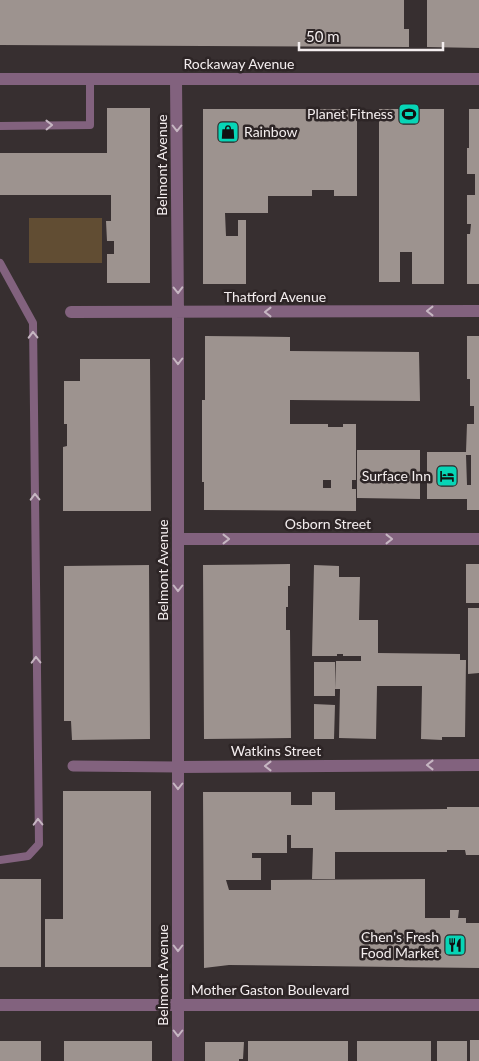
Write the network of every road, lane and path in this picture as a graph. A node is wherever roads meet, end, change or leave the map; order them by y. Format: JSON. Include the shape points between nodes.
{"nodes":[{"id":1,"x":90,"y":79,"type":"junction"},
{"id":2,"x":176,"y":79,"type":"junction"},
{"id":3,"x":479,"y":79,"type":"edge"},
{"id":4,"x":0,"y":80,"type":"edge"},
{"id":5,"x":0,"y":126,"type":"edge"},
{"id":6,"x":0,"y":263,"type":"edge"},
{"id":7,"x":479,"y":311,"type":"edge"},
{"id":8,"x":71,"y":312,"type":"dead end"},
{"id":9,"x":178,"y":312,"type":"junction"},
{"id":10,"x":178,"y":539,"type":"junction"},
{"id":11,"x":479,"y":539,"type":"edge"},
{"id":12,"x":479,"y":765,"type":"edge"},
{"id":13,"x":73,"y":766,"type":"dead end"},
{"id":14,"x":178,"y":766,"type":"junction"},
{"id":15,"x":0,"y":860,"type":"edge"},
{"id":16,"x":0,"y":1005,"type":"edge"},
{"id":17,"x":178,"y":1005,"type":"junction"},
{"id":18,"x":479,"y":1005,"type":"edge"},
{"id":19,"x":178,"y":1061,"type":"edge"}],
"edges":[{"from":1,"to":2,"type":"street","name":"Rockaway Avenue"},
{"from":1,"to":4,"type":"street","name":"Rockaway Avenue"},
{"from":5,"to":1,"type":"lane","one_way":true,"via":[[90,125]]},
{"from":2,"to":3,"type":"street","name":"Rockaway Avenue"},
{"from":2,"to":9,"type":"street","name":"Belmont Avenue","one_way":true},
{"from":15,"to":6,"type":"lane","one_way":true,"via":[[28,856],[39,844],[33,323]]},
{"from":7,"to":9,"type":"street","name":"Thatford Avenue","one_way":true},
{"from":8,"to":9,"type":"street","name":"Thatford Avenue"},
{"from":9,"to":10,"type":"street","name":"Belmont Avenue","one_way":true},
{"from":10,"to":11,"type":"street","name":"Osborn Street","one_way":true},
{"from":10,"to":14,"type":"street","name":"Belmont Avenue","one_way":true},
{"from":12,"to":14,"type":"street","name":"Watkins Street","one_way":true},
{"from":13,"to":14,"type":"street","name":"Watkins Street"},
{"from":14,"to":17,"type":"street","name":"Belmont Avenue","one_way":true},
{"from":16,"to":17,"type":"street","name":"Mother Gaston Boulevard"},
{"from":17,"to":18,"type":"street","name":"Mother Gaston Boulevard"},
{"from":17,"to":19,"type":"street","name":"Belmont Avenue","one_way":true}]}
